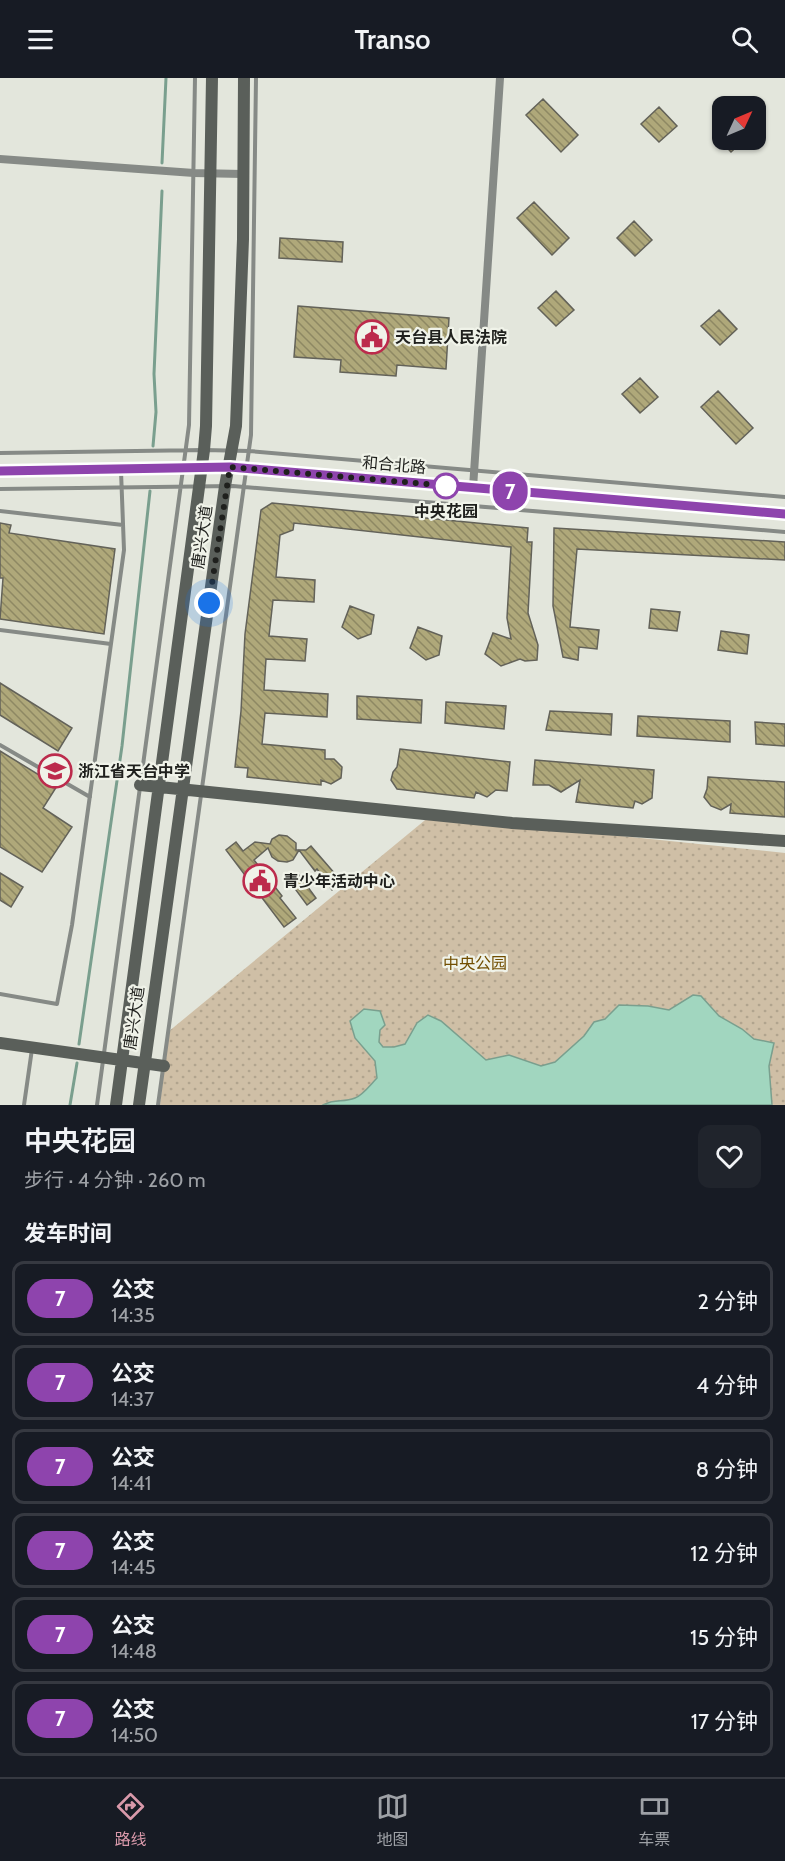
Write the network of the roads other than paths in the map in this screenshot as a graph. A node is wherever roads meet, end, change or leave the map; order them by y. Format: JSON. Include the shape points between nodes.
{"nodes":[{"id":1,"x":195,"y":78,"type":"edge"},
{"id":2,"x":213,"y":78,"type":"edge"},
{"id":3,"x":244,"y":78,"type":"edge"},
{"id":4,"x":256,"y":78,"type":"edge"},
{"id":5,"x":500,"y":78,"type":"edge"},
{"id":6,"x":0,"y":159,"type":"edge"},
{"id":7,"x":194,"y":173,"type":"junction"},
{"id":8,"x":211,"y":173,"type":"junction"},
{"id":9,"x":243,"y":174,"type":"junction"},
{"id":10,"x":186,"y":450,"type":"junction"},
{"id":11,"x":204,"y":450,"type":"junction"},
{"id":12,"x":232,"y":451,"type":"junction"},
{"id":13,"x":249,"y":451,"type":"junction"},
{"id":14,"x":0,"y":453,"type":"edge"},
{"id":15,"x":202,"y":466,"type":"junction"},
{"id":16,"x":230,"y":467,"type":"junction"},
{"id":17,"x":183,"y":468,"type":"junction"},
{"id":18,"x":247,"y":468,"type":"junction"},
{"id":19,"x":121,"y":470,"type":"junction"},
{"id":20,"x":473,"y":470,"type":"junction"},
{"id":21,"x":0,"y":471,"type":"edge"},
{"id":22,"x":201,"y":485,"type":"junction"},
{"id":23,"x":121,"y":486,"type":"junction"},
{"id":24,"x":181,"y":486,"type":"junction"},
{"id":25,"x":225,"y":486,"type":"junction"},
{"id":26,"x":244,"y":486,"type":"junction"},
{"id":27,"x":473,"y":488,"type":"junction"},
{"id":28,"x":0,"y":489,"type":"edge"},
{"id":29,"x":785,"y":497,"type":"edge"},
{"id":30,"x":0,"y":511,"type":"edge"},
{"id":31,"x":785,"y":514,"type":"edge"},
{"id":32,"x":123,"y":525,"type":"junction"},
{"id":33,"x":785,"y":532,"type":"edge"},
{"id":34,"x":0,"y":630,"type":"edge"},
{"id":35,"x":111,"y":644,"type":"junction"},
{"id":36,"x":0,"y":745,"type":"edge"},
{"id":37,"x":140,"y":785,"type":"junction"},
{"id":38,"x":157,"y":788,"type":"junction"},
{"id":39,"x":183,"y":791,"type":"junction"},
{"id":40,"x":202,"y":793,"type":"junction"},
{"id":41,"x":90,"y":797,"type":"junction"},
{"id":42,"x":785,"y":841,"type":"edge"},
{"id":43,"x":0,"y":994,"type":"edge"},
{"id":44,"x":0,"y":1043,"type":"edge"},
{"id":45,"x":32,"y":1048,"type":"junction"},
{"id":46,"x":103,"y":1059,"type":"junction"},
{"id":47,"x":122,"y":1061,"type":"junction"},
{"id":48,"x":144,"y":1064,"type":"junction"},
{"id":49,"x":164,"y":1066,"type":"junction"},
{"id":50,"x":24,"y":1105,"type":"edge"},
{"id":51,"x":97,"y":1105,"type":"edge"},
{"id":52,"x":116,"y":1105,"type":"edge"},
{"id":53,"x":139,"y":1105,"type":"edge"},
{"id":54,"x":158,"y":1105,"type":"edge"}],
"edges":[{"from":1,"to":7,"type":"lane"},
{"from":2,"to":8,"type":"main road","name":"唐兴大道"},
{"from":3,"to":9,"type":"main road","name":"唐兴大道"},
{"from":4,"to":13,"type":"lane"},
{"from":5,"to":20,"type":"street"},
{"from":6,"to":7,"type":"street"},
{"from":7,"to":8,"type":"street"},
{"from":7,"to":10,"type":"lane"},
{"from":8,"to":9,"type":"street"},
{"from":8,"to":11,"type":"main road","name":"唐兴大道"},
{"from":9,"to":12,"type":"main road","name":"唐兴大道","via":[[236,426]]},
{"from":10,"to":11,"type":"lane"},
{"from":10,"to":14,"type":"lane"},
{"from":10,"to":17,"type":"lane"},
{"from":11,"to":12,"type":"lane"},
{"from":11,"to":15,"type":"main road","name":"唐兴大道"},
{"from":12,"to":13,"type":"lane"},
{"from":12,"to":16,"type":"main road","name":"唐兴大道"},
{"from":13,"to":18,"type":"lane"},
{"from":13,"to":20,"type":"lane"},
{"from":15,"to":16,"type":"main road","name":"和合北路"},
{"from":15,"to":17,"type":"main road","name":"和合北路"},
{"from":15,"to":22,"type":"main road","name":"唐兴大道"},
{"from":16,"to":18,"type":"main road","name":"和合北路"},
{"from":16,"to":25,"type":"main road","name":"唐兴大道"},
{"from":17,"to":19,"type":"main road","name":"和合北路"},
{"from":17,"to":24,"type":"lane"},
{"from":18,"to":26,"type":"lane"},
{"from":18,"to":27,"type":"main road","name":"和合北路"},
{"from":19,"to":21,"type":"main road","name":"和合北路"},
{"from":19,"to":23,"type":"lane"},
{"from":20,"to":27,"type":"street"},
{"from":20,"to":29,"type":"lane"},
{"from":22,"to":24,"type":"lane"},
{"from":22,"to":25,"type":"lane"},
{"from":22,"to":38,"type":"main road","name":"唐兴大道"},
{"from":23,"to":24,"type":"lane"},
{"from":23,"to":28,"type":"lane"},
{"from":23,"to":32,"type":"lane"},
{"from":24,"to":37,"type":"lane"},
{"from":25,"to":26,"type":"lane"},
{"from":25,"to":39,"type":"main road","name":"唐兴大道"},
{"from":26,"to":33,"type":"lane"},
{"from":26,"to":40,"type":"lane"},
{"from":27,"to":31,"type":"main road","name":"和合北路"},
{"from":30,"to":32,"type":"lane"},
{"from":32,"to":35,"type":"lane","via":[[124,550]]},
{"from":34,"to":35,"type":"lane"},
{"from":35,"to":41,"type":"lane"},
{"from":36,"to":41,"type":"lane"},
{"from":37,"to":38,"type":"main road"},
{"from":37,"to":46,"type":"lane"},
{"from":38,"to":39,"type":"main road"},
{"from":38,"to":47,"type":"main road","name":"唐兴大道"},
{"from":39,"to":40,"type":"main road"},
{"from":39,"to":48,"type":"main road","name":"唐兴大道"},
{"from":40,"to":42,"type":"main road","via":[[512,823]]},
{"from":40,"to":49,"type":"lane"},
{"from":41,"to":43,"type":"lane","via":[[57,1004]]},
{"from":44,"to":45,"type":"main road"},
{"from":45,"to":46,"type":"main road"},
{"from":45,"to":50,"type":"lane"},
{"from":46,"to":47,"type":"main road"},
{"from":46,"to":51,"type":"lane"},
{"from":47,"to":48,"type":"main road"},
{"from":47,"to":52,"type":"main road","name":"唐兴大道"},
{"from":48,"to":49,"type":"main road"},
{"from":48,"to":53,"type":"main road","name":"唐兴大道"},
{"from":49,"to":54,"type":"lane"}]}
